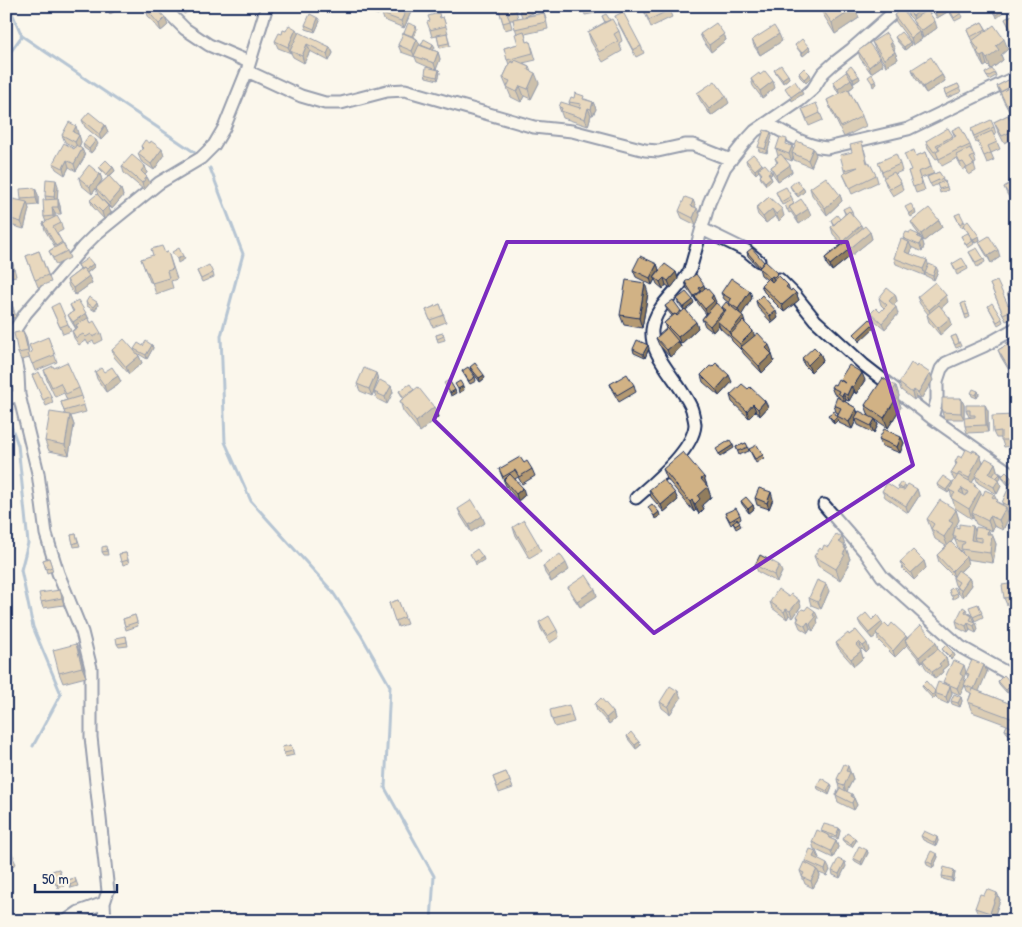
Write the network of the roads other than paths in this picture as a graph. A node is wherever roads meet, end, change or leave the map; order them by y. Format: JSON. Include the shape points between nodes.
{"nodes":[{"id":1,"x":162,"y":6,"type":"edge"},
{"id":2,"x":267,"y":6,"type":"edge"},
{"id":3,"x":901,"y":6,"type":"edge"},
{"id":4,"x":248,"y":66,"type":"junction"},
{"id":5,"x":1016,"y":77,"type":"edge"},
{"id":6,"x":766,"y":124,"type":"junction"},
{"id":7,"x":731,"y":160,"type":"junction"},
{"id":8,"x":702,"y":229,"type":"junction"},
{"id":9,"x":1016,"y":328,"type":"edge"},
{"id":10,"x":20,"y":395,"type":"junction"},
{"id":11,"x":6,"y":399,"type":"edge"},
{"id":12,"x":932,"y":418,"type":"junction"},
{"id":13,"x":1016,"y":477,"type":"edge"},
{"id":14,"x":636,"y":498,"type":"dead end"},
{"id":15,"x":824,"y":504,"type":"dead end"},
{"id":16,"x":1016,"y":678,"type":"edge"},
{"id":17,"x":104,"y":903,"type":"junction"},
{"id":18,"x":66,"y":921,"type":"edge"},
{"id":19,"x":105,"y":921,"type":"edge"}],
"edges":[{"from":1,"to":4,"type":"street","via":[[185,29]]},
{"from":2,"to":4,"type":"street"},
{"from":3,"to":6,"type":"street","via":[[823,73],[813,89]]},
{"from":4,"to":7,"type":"street","via":[[301,96],[325,102],[341,103],[387,91],[405,90],[534,127],[572,131],[644,150],[693,145]]},
{"from":4,"to":10,"type":"street","via":[[214,145],[201,158],[159,183],[96,234],[26,313],[14,331],[12,349]]},
{"from":5,"to":6,"type":"street","via":[[908,129],[827,148],[806,143]]},
{"from":6,"to":7,"type":"street"},
{"from":7,"to":8,"type":"street","via":[[709,203]]},
{"from":8,"to":12,"type":"street","via":[[747,251],[858,360]]},
{"from":8,"to":14,"type":"street","via":[[688,274],[663,304],[652,329],[658,355],[692,408],[695,425],[689,443]]},
{"from":9,"to":12,"type":"street","via":[[946,363],[937,381],[937,400]]},
{"from":10,"to":11,"type":"street"},
{"from":10,"to":17,"type":"street","via":[[38,473],[46,534],[82,632],[90,668],[91,737],[109,882]]},
{"from":12,"to":13,"type":"street"},
{"from":15,"to":16,"type":"street","via":[[882,576],[925,615],[961,647]]},
{"from":17,"to":18,"type":"street","via":[[79,912]]},
{"from":17,"to":19,"type":"street"}]}
